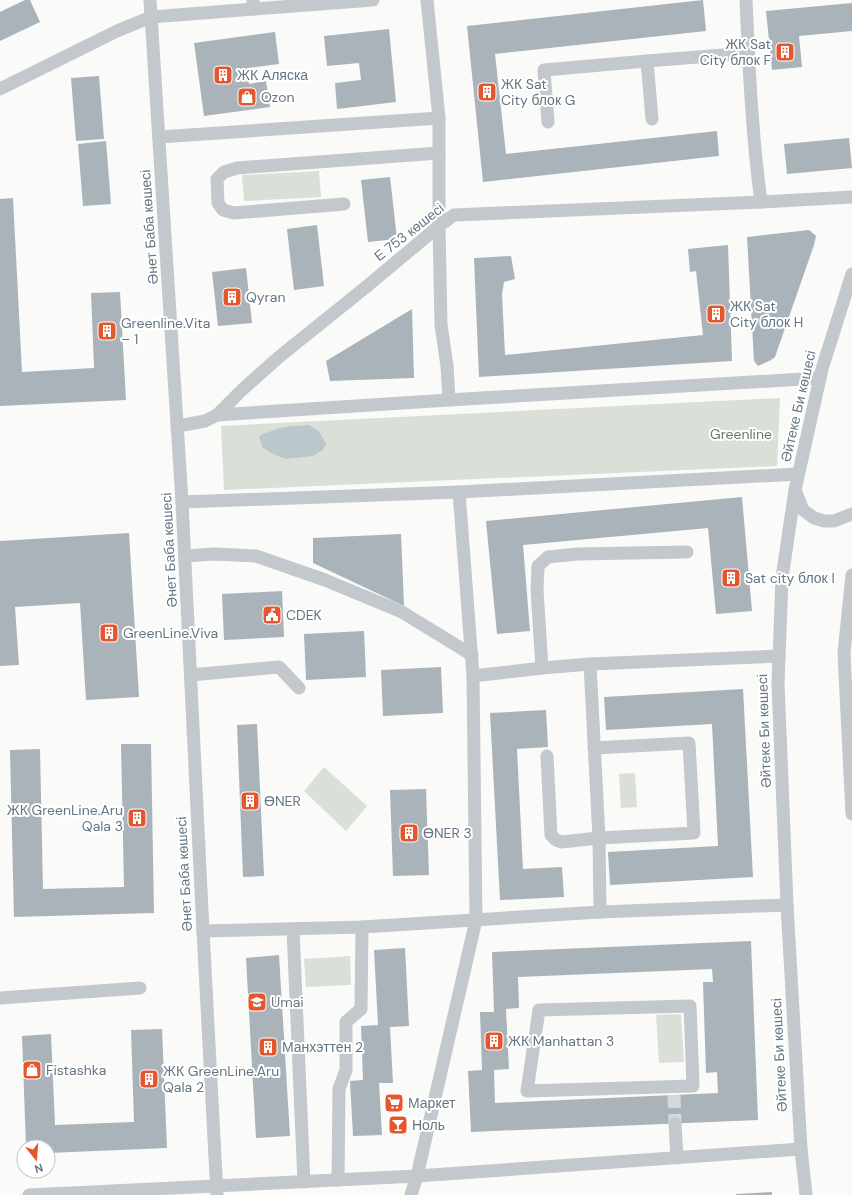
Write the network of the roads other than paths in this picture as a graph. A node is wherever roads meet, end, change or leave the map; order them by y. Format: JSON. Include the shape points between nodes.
{"nodes":[{"id":1,"x":150,"y":0,"type":"edge"},
{"id":2,"x":374,"y":0,"type":"edge"},
{"id":3,"x":427,"y":0,"type":"edge"},
{"id":4,"x":746,"y":0,"type":"edge"},
{"id":5,"x":324,"y":2,"type":"edge"},
{"id":6,"x":254,"y":5,"type":"edge"},
{"id":7,"x":151,"y":17,"type":"junction"},
{"id":8,"x":748,"y":53,"type":"junction"},
{"id":9,"x":647,"y":60,"type":"junction"},
{"id":10,"x":0,"y":89,"type":"edge"},
{"id":11,"x":439,"y":118,"type":"junction"},
{"id":12,"x":652,"y":119,"type":"dead end"},
{"id":13,"x":548,"y":122,"type":"dead end"},
{"id":14,"x":159,"y":137,"type":"junction"},
{"id":15,"x":439,"y":154,"type":"junction"},
{"id":16,"x":852,"y":197,"type":"edge"},
{"id":17,"x":761,"y":202,"type":"junction"},
{"id":18,"x":344,"y":204,"type":"dead end"},
{"id":19,"x":439,"y":226,"type":"junction"},
{"id":20,"x":852,"y":274,"type":"edge"},
{"id":21,"x":820,"y":378,"type":"junction"},
{"id":22,"x":449,"y":400,"type":"junction"},
{"id":23,"x":217,"y":415,"type":"junction"},
{"id":24,"x":178,"y":426,"type":"junction"},
{"id":25,"x":798,"y":474,"type":"junction"},
{"id":26,"x":795,"y":490,"type":"junction"},
{"id":27,"x":459,"y":492,"type":"junction"},
{"id":28,"x":182,"y":502,"type":"junction"},
{"id":29,"x":852,"y":514,"type":"edge"},
{"id":30,"x":687,"y":552,"type":"dead end"},
{"id":31,"x":185,"y":556,"type":"junction"},
{"id":32,"x":852,"y":575,"type":"edge"},
{"id":33,"x":848,"y":647,"type":"edge"},
{"id":34,"x":472,"y":655,"type":"junction"},
{"id":35,"x":779,"y":656,"type":"junction"},
{"id":36,"x":590,"y":664,"type":"junction"},
{"id":37,"x":542,"y":668,"type":"junction"},
{"id":38,"x":191,"y":674,"type":"junction"},
{"id":39,"x":473,"y":676,"type":"junction"},
{"id":40,"x":299,"y":688,"type":"dead end"},
{"id":41,"x":594,"y":748,"type":"junction"},
{"id":42,"x":547,"y":756,"type":"dead end"},
{"id":43,"x":852,"y":814,"type":"edge"},
{"id":44,"x":599,"y":838,"type":"junction"},
{"id":45,"x":787,"y":904,"type":"junction"},
{"id":46,"x":600,"y":912,"type":"junction"},
{"id":47,"x":476,"y":920,"type":"junction"},
{"id":48,"x":362,"y":927,"type":"junction"},
{"id":49,"x":293,"y":929,"type":"junction"},
{"id":50,"x":203,"y":931,"type":"junction"},
{"id":51,"x":140,"y":988,"type":"dead end"},
{"id":52,"x":0,"y":998,"type":"edge"},
{"id":53,"x":674,"y":1091,"type":"joint"},
{"id":54,"x":675,"y":1124,"type":"tunnel mouth"},
{"id":55,"x":801,"y":1149,"type":"junction"},
{"id":56,"x":677,"y":1158,"type":"junction"},
{"id":57,"x":417,"y":1176,"type":"junction"},
{"id":58,"x":338,"y":1180,"type":"junction"},
{"id":59,"x":304,"y":1182,"type":"junction"},
{"id":60,"x":216,"y":1191,"type":"edge"},
{"id":61,"x":29,"y":1195,"type":"edge"},
{"id":62,"x":411,"y":1195,"type":"edge"},
{"id":63,"x":806,"y":1195,"type":"edge"}],
"edges":[{"from":1,"to":7,"type":"street","name":"Әнет Баба көшесі"},
{"from":2,"to":5,"type":"street"},
{"from":3,"to":11,"type":"street"},
{"from":4,"to":8,"type":"street"},
{"from":5,"to":6,"type":"street"},
{"from":6,"to":7,"type":"street"},
{"from":7,"to":10,"type":"street","via":[[116,31]]},
{"from":7,"to":14,"type":"street","name":"Әнет Баба көшесі"},
{"from":8,"to":9,"type":"street"},
{"from":8,"to":17,"type":"street"},
{"from":9,"to":12,"type":"street"},
{"from":9,"to":13,"type":"street","via":[[544,70]]},
{"from":11,"to":14,"type":"street"},
{"from":11,"to":15,"type":"street"},
{"from":14,"to":24,"type":"street","name":"Әнет Баба көшесі"},
{"from":15,"to":18,"type":"street","via":[[237,168],[224,172],[217,179],[218,203],[223,210],[234,213]]},
{"from":15,"to":19,"type":"street"},
{"from":16,"to":17,"type":"street","name":"Е 753 көшесі"},
{"from":17,"to":19,"type":"street","name":"Е 753 көшесі","via":[[454,215]]},
{"from":19,"to":22,"type":"street","via":[[442,325]]},
{"from":19,"to":23,"type":"street","name":"Е 753 көшесі","via":[[279,357]]},
{"from":20,"to":21,"type":"street","name":"Әйтеке Би көшесі"},
{"from":21,"to":22,"type":"street"},
{"from":21,"to":25,"type":"street","name":"Әйтеке Би көшесі"},
{"from":22,"to":23,"type":"street"},
{"from":23,"to":24,"type":"street","name":"Е 753 көшесі"},
{"from":24,"to":28,"type":"street","name":"Әнет Баба көшесі"},
{"from":25,"to":26,"type":"street","name":"Әйтеке Би көшесі"},
{"from":25,"to":27,"type":"street"},
{"from":26,"to":29,"type":"street","via":[[803,510],[814,518],[834,521]]},
{"from":26,"to":35,"type":"street","name":"Әйтеке Би көшесі","via":[[782,578]]},
{"from":27,"to":28,"type":"street"},
{"from":27,"to":34,"type":"street"},
{"from":28,"to":31,"type":"street","name":"Әнет Баба көшесі"},
{"from":30,"to":37,"type":"street","via":[[548,557],[538,566]]},
{"from":31,"to":34,"type":"street","via":[[256,556],[325,580],[402,612]]},
{"from":31,"to":38,"type":"street","name":"Әнет Баба көшесі"},
{"from":32,"to":33,"type":"street"},
{"from":33,"to":43,"type":"street","via":[[844,653]]},
{"from":34,"to":39,"type":"street"},
{"from":35,"to":36,"type":"street"},
{"from":35,"to":45,"type":"street","name":"Әйтеке Би көшесі"},
{"from":36,"to":37,"type":"street"},
{"from":36,"to":41,"type":"street"},
{"from":37,"to":39,"type":"street"},
{"from":38,"to":40,"type":"street","via":[[279,667]]},
{"from":38,"to":50,"type":"street","name":"Әнет Баба көшесі"},
{"from":39,"to":47,"type":"street"},
{"from":41,"to":44,"type":"street"},
{"from":41,"to":44,"type":"street","via":[[689,743],[693,810],[694,833]]},
{"from":42,"to":44,"type":"street","via":[[551,835],[561,842]]},
{"from":44,"to":46,"type":"street"},
{"from":45,"to":46,"type":"street"},
{"from":45,"to":55,"type":"street","name":"Әйтеке Би көшесі"},
{"from":46,"to":47,"type":"street"},
{"from":47,"to":48,"type":"street"},
{"from":47,"to":57,"type":"street"},
{"from":48,"to":49,"type":"street"},
{"from":48,"to":58,"type":"street","via":[[361,1009],[346,1022],[346,1070],[339,1089]]},
{"from":49,"to":50,"type":"street"},
{"from":49,"to":59,"type":"street"},
{"from":50,"to":60,"type":"street","name":"Әнет Баба көшесі"},
{"from":51,"to":52,"type":"street"},
{"from":53,"to":53,"type":"street","via":[[693,1086],[690,1006],[539,1010],[527,1091]]},
{"from":54,"to":56,"type":"street"},
{"from":55,"to":56,"type":"street"},
{"from":55,"to":63,"type":"street","name":"Әйтеке Би көшесі"},
{"from":56,"to":57,"type":"street"},
{"from":57,"to":58,"type":"street"},
{"from":57,"to":62,"type":"street"},
{"from":58,"to":59,"type":"street"},
{"from":59,"to":60,"type":"street"},
{"from":60,"to":61,"type":"street"}]}
